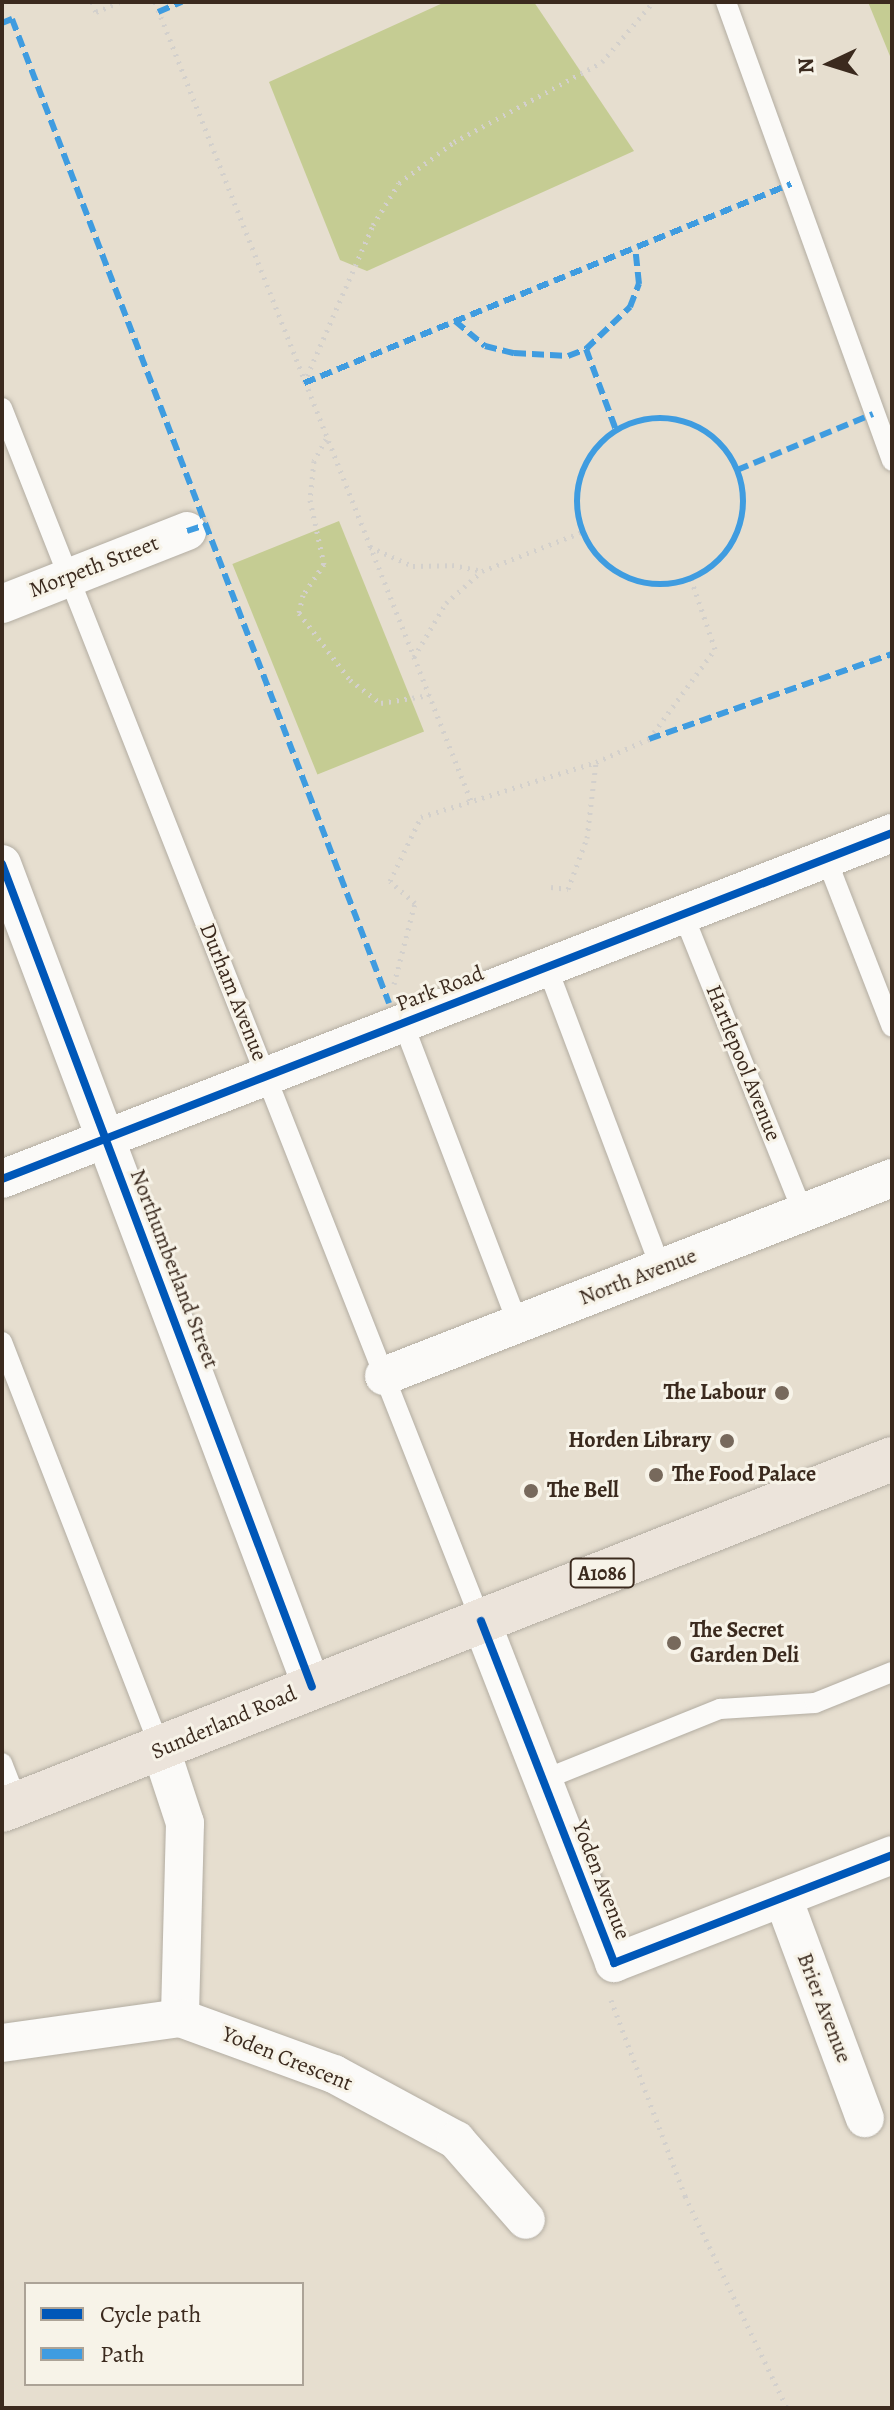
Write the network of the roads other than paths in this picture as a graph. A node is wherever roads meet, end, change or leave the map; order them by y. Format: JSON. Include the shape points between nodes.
{"nodes":[{"id":1,"x":726,"y":2,"type":"edge"},
{"id":2,"x":2,"y":408,"type":"edge"},
{"id":3,"x":892,"y":461,"type":"edge"},
{"id":4,"x":187,"y":531,"type":"dead end"},
{"id":5,"x":69,"y":577,"type":"junction"},
{"id":6,"x":2,"y":604,"type":"edge"},
{"id":7,"x":892,"y":833,"type":"edge"},
{"id":8,"x":826,"y":858,"type":"junction"},
{"id":9,"x":2,"y":864,"type":"edge"},
{"id":10,"x":683,"y":914,"type":"junction"},
{"id":11,"x":547,"y":967,"type":"junction"},
{"id":12,"x":392,"y":1027,"type":"junction"},
{"id":13,"x":892,"y":1027,"type":"edge"},
{"id":14,"x":266,"y":1076,"type":"junction"},
{"id":15,"x":106,"y":1139,"type":"junction"},
{"id":16,"x":892,"y":1178,"type":"edge"},
{"id":17,"x":2,"y":1179,"type":"edge"},
{"id":18,"x":803,"y":1212,"type":"junction"},
{"id":19,"x":661,"y":1268,"type":"junction"},
{"id":20,"x":518,"y":1324,"type":"junction"},
{"id":21,"x":2,"y":1342,"type":"edge"},
{"id":22,"x":384,"y":1376,"type":"junction"},
{"id":23,"x":892,"y":1459,"type":"edge"},
{"id":24,"x":481,"y":1621,"type":"junction"},
{"id":25,"x":892,"y":1672,"type":"edge"},
{"id":26,"x":312,"y":1687,"type":"junction"},
{"id":27,"x":161,"y":1750,"type":"junction"},
{"id":28,"x":2,"y":1763,"type":"edge"},
{"id":29,"x":543,"y":1780,"type":"junction"},
{"id":30,"x":10,"y":1807,"type":"edge"},
{"id":31,"x":892,"y":1855,"type":"edge"},
{"id":32,"x":783,"y":1898,"type":"junction"},
{"id":33,"x":180,"y":2018,"type":"junction"},
{"id":34,"x":2,"y":2043,"type":"edge"},
{"id":35,"x":865,"y":2118,"type":"dead end"},
{"id":36,"x":526,"y":2220,"type":"dead end"}],
"edges":[{"from":1,"to":3,"type":"lane"},
{"from":2,"to":5,"type":"lane","name":"Durham Avenue"},
{"from":4,"to":5,"type":"street","name":"Morpeth Street"},
{"from":5,"to":6,"type":"street","name":"Morpeth Street"},
{"from":5,"to":14,"type":"lane","name":"Durham Avenue"},
{"from":7,"to":8,"type":"street","name":"Park Road"},
{"from":8,"to":10,"type":"street","name":"Park Road"},
{"from":8,"to":13,"type":"lane"},
{"from":9,"to":15,"type":"street","name":"Northumberland Street"},
{"from":10,"to":11,"type":"street","name":"Park Road"},
{"from":10,"to":18,"type":"lane","name":"Hartlepool Avenue"},
{"from":11,"to":12,"type":"street","name":"Park Road"},
{"from":11,"to":19,"type":"lane"},
{"from":12,"to":14,"type":"street","name":"Park Road"},
{"from":12,"to":20,"type":"lane"},
{"from":14,"to":15,"type":"street","name":"Park Road"},
{"from":14,"to":22,"type":"lane","name":"Durham Avenue"},
{"from":15,"to":17,"type":"street","name":"Park Road"},
{"from":15,"to":26,"type":"street","name":"Northumberland Street"},
{"from":16,"to":18,"type":"street","name":"North Avenue"},
{"from":18,"to":19,"type":"street","name":"North Avenue"},
{"from":19,"to":20,"type":"street","name":"North Avenue"},
{"from":20,"to":22,"type":"street","name":"North Avenue"},
{"from":21,"to":27,"type":"lane"},
{"from":22,"to":24,"type":"lane","name":"Durham Avenue"},
{"from":23,"to":24,"type":"main road","name":"Sunderland Road","number":"A1086"},
{"from":24,"to":26,"type":"main road","name":"Sunderland Road","number":"A1086"},
{"from":24,"to":29,"type":"street","name":"Yoden Avenue"},
{"from":25,"to":29,"type":"lane","via":[[815,1703],[720,1709]]},
{"from":26,"to":27,"type":"main road","name":"Sunderland Road","number":"A1086"},
{"from":27,"to":30,"type":"main road","name":"Sunderland Road","number":"A1086"},
{"from":27,"to":33,"type":"street","via":[[185,1823]]},
{"from":28,"to":30,"type":"lane"},
{"from":29,"to":32,"type":"street","name":"Yoden Avenue","via":[[614,1963]]},
{"from":31,"to":32,"type":"street","name":"Yoden Avenue"},
{"from":32,"to":35,"type":"street","name":"Brier Avenue"},
{"from":33,"to":34,"type":"street","name":"Yoden Crescent"},
{"from":33,"to":36,"type":"street","name":"Yoden Crescent","via":[[334,2074],[456,2140]]}]}
